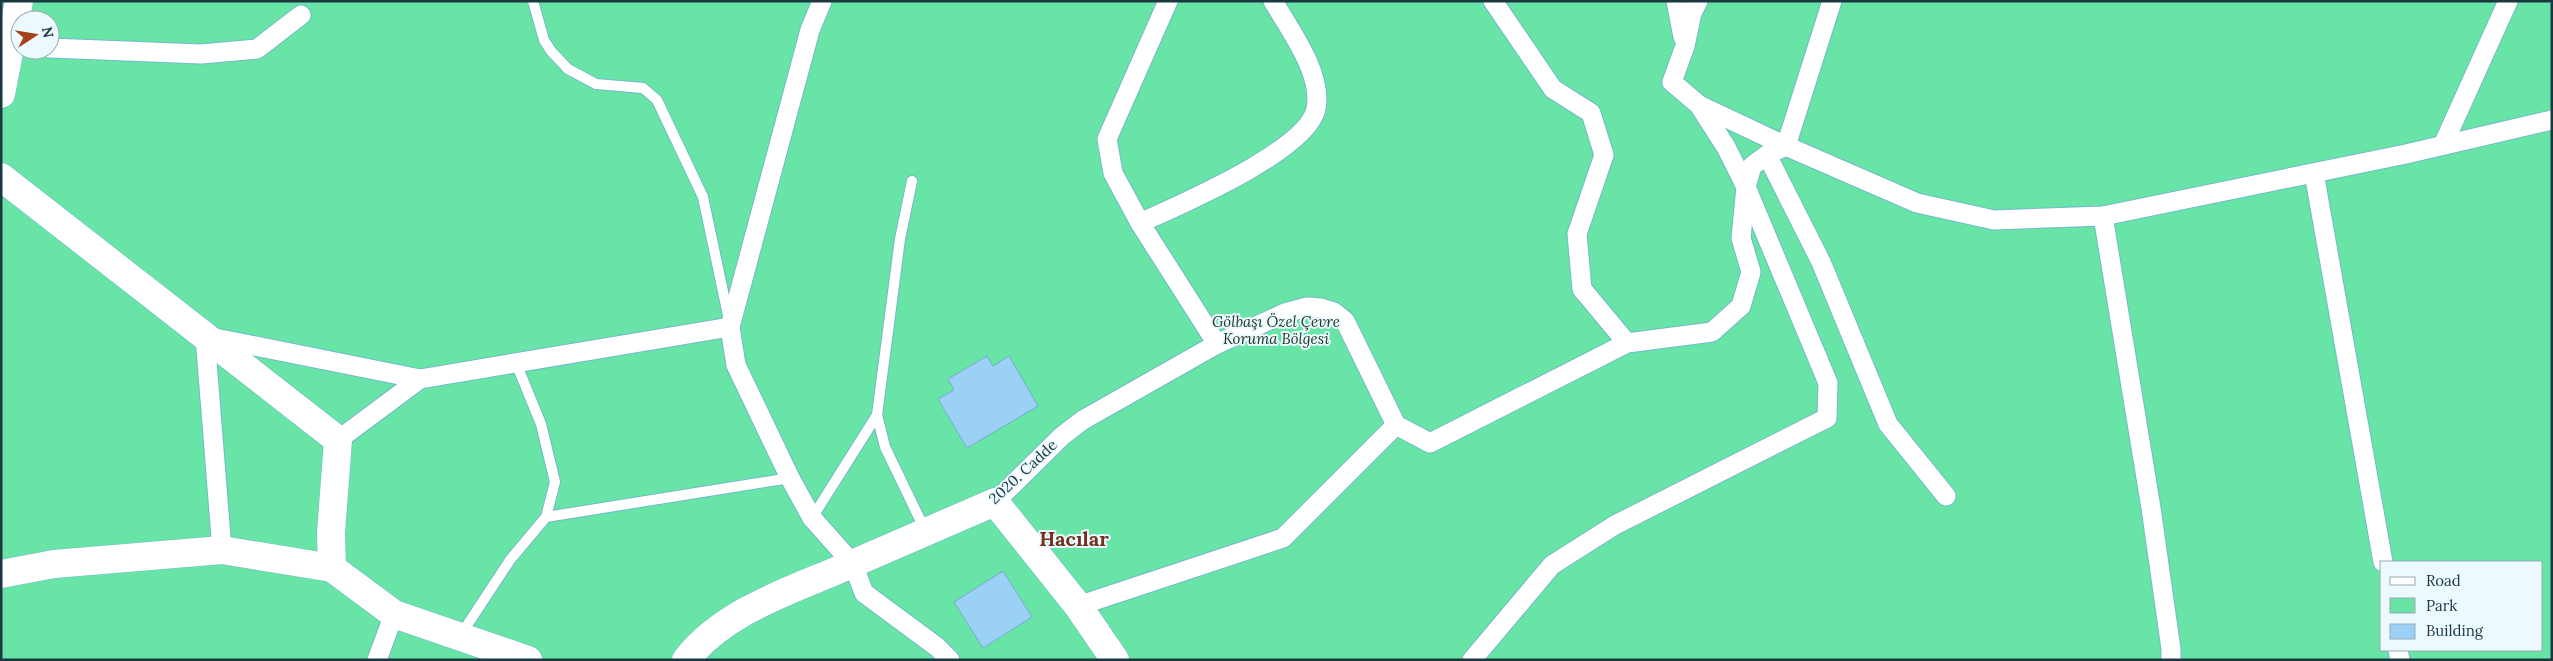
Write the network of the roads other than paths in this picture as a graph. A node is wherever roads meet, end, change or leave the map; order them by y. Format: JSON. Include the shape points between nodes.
{"nodes":[{"id":1,"x":533,"y":1,"type":"edge"},
{"id":2,"x":822,"y":1,"type":"edge"},
{"id":3,"x":1168,"y":1,"type":"edge"},
{"id":4,"x":1273,"y":1,"type":"edge"},
{"id":5,"x":1493,"y":1,"type":"edge"},
{"id":6,"x":1676,"y":1,"type":"edge"},
{"id":7,"x":1698,"y":1,"type":"edge"},
{"id":8,"x":1832,"y":1,"type":"edge"},
{"id":9,"x":2508,"y":1,"type":"edge"},
{"id":10,"x":301,"y":15,"type":"dead end"},
{"id":11,"x":1685,"y":46,"type":"junction"},
{"id":12,"x":60,"y":48,"type":"edge"},
{"id":13,"x":11,"y":60,"type":"edge"},
{"id":14,"x":1,"y":94,"type":"edge"},
{"id":15,"x":1699,"y":105,"type":"junction"},
{"id":16,"x":2551,"y":124,"type":"edge"},
{"id":17,"x":2443,"y":145,"type":"junction"},
{"id":18,"x":1786,"y":146,"type":"junction"},
{"id":19,"x":1767,"y":155,"type":"junction"},
{"id":20,"x":2314,"y":173,"type":"junction"},
{"id":21,"x":1,"y":177,"type":"edge"},
{"id":22,"x":912,"y":181,"type":"dead end"},
{"id":23,"x":1746,"y":187,"type":"junction"},
{"id":24,"x":2103,"y":216,"type":"junction"},
{"id":25,"x":1140,"y":223,"type":"junction"},
{"id":26,"x":730,"y":327,"type":"junction"},
{"id":27,"x":205,"y":336,"type":"junction"},
{"id":28,"x":1627,"y":343,"type":"junction"},
{"id":29,"x":1217,"y":344,"type":"junction"},
{"id":30,"x":516,"y":363,"type":"junction"},
{"id":31,"x":420,"y":379,"type":"junction"},
{"id":32,"x":877,"y":416,"type":"junction"},
{"id":33,"x":1396,"y":425,"type":"junction"},
{"id":34,"x":338,"y":440,"type":"junction"},
{"id":35,"x":790,"y":478,"type":"junction"},
{"id":36,"x":1946,"y":496,"type":"dead end"},
{"id":37,"x":995,"y":502,"type":"junction"},
{"id":38,"x":546,"y":517,"type":"junction"},
{"id":39,"x":812,"y":518,"type":"junction"},
{"id":40,"x":926,"y":532,"type":"junction"},
{"id":41,"x":222,"y":550,"type":"junction"},
{"id":42,"x":2383,"y":561,"type":"edge"},
{"id":43,"x":853,"y":564,"type":"junction"},
{"id":44,"x":332,"y":568,"type":"junction"},
{"id":45,"x":1,"y":574,"type":"edge"},
{"id":46,"x":1078,"y":606,"type":"junction"},
{"id":47,"x":394,"y":614,"type":"junction"},
{"id":48,"x":460,"y":637,"type":"junction"},
{"id":49,"x":377,"y":660,"type":"edge"},
{"id":50,"x":528,"y":660,"type":"edge"},
{"id":51,"x":686,"y":660,"type":"edge"},
{"id":52,"x":950,"y":660,"type":"edge"},
{"id":53,"x":1115,"y":660,"type":"edge"},
{"id":54,"x":1472,"y":660,"type":"edge"},
{"id":55,"x":2171,"y":660,"type":"edge"}],
"edges":[{"from":1,"to":26,"type":"lane","via":[[544,40],[568,70],[596,84],[643,88],[657,100],[703,197]]},
{"from":2,"to":26,"type":"street","via":[[810,30]]},
{"from":3,"to":25,"type":"street","via":[[1107,139],[1113,173]]},
{"from":4,"to":25,"type":"street","via":[[1311,70],[1316,90],[1316,109],[1311,122],[1296,138],[1228,182]]},
{"from":5,"to":28,"type":"street","via":[[1553,89],[1591,113],[1604,155],[1577,234],[1582,289]]},
{"from":6,"to":11,"type":"street"},
{"from":7,"to":11,"type":"street"},
{"from":8,"to":18,"type":"street"},
{"from":9,"to":17,"type":"street"},
{"from":10,"to":12,"type":"street","via":[[257,49],[202,54]]},
{"from":11,"to":15,"type":"street","via":[[1672,82]]},
{"from":13,"to":14,"type":"street"},
{"from":15,"to":18,"type":"street"},
{"from":15,"to":23,"type":"street","via":[[1726,147]]},
{"from":16,"to":17,"type":"street"},
{"from":17,"to":20,"type":"street"},
{"from":18,"to":19,"type":"street"},
{"from":18,"to":24,"type":"street","via":[[1917,202],[1994,220]]},
{"from":19,"to":23,"type":"street","via":[[1752,166]]},
{"from":19,"to":36,"type":"street","via":[[1821,262],[1888,424]]},
{"from":20,"to":24,"type":"street"},
{"from":20,"to":42,"type":"street"},
{"from":21,"to":27,"type":"street"},
{"from":22,"to":32,"type":"lane","via":[[900,239]]},
{"from":23,"to":28,"type":"street","via":[[1741,238],[1751,272],[1741,306],[1712,332]]},
{"from":23,"to":54,"type":"street","via":[[1828,384],[1827,418],[1616,525],[1552,565]]},
{"from":24,"to":55,"type":"street","via":[[2151,508]]},
{"from":25,"to":29,"type":"street"},
{"from":26,"to":30,"type":"street"},
{"from":26,"to":35,"type":"street","via":[[736,365]]},
{"from":27,"to":31,"type":"street"},
{"from":27,"to":34,"type":"street"},
{"from":27,"to":41,"type":"street"},
{"from":28,"to":33,"type":"street","via":[[1430,444]]},
{"from":29,"to":33,"type":"street","name":"2020. Cadde","via":[[1306,307],[1334,312],[1352,331]]},
{"from":29,"to":37,"type":"street","name":"2020. Cadde","via":[[1083,420],[1062,436]]},
{"from":30,"to":31,"type":"street"},
{"from":30,"to":38,"type":"lane","via":[[541,424],[555,482]]},
{"from":31,"to":34,"type":"street"},
{"from":32,"to":39,"type":"lane"},
{"from":32,"to":40,"type":"lane","via":[[885,447]]},
{"from":33,"to":46,"type":"street","via":[[1283,538]]},
{"from":34,"to":44,"type":"street","via":[[331,533]]},
{"from":35,"to":38,"type":"lane"},
{"from":35,"to":39,"type":"street"},
{"from":37,"to":40,"type":"street","name":"2020. Cadde"},
{"from":37,"to":46,"type":"street"},
{"from":38,"to":48,"type":"lane","via":[[510,560]]},
{"from":39,"to":43,"type":"street"},
{"from":40,"to":43,"type":"street","name":"2020. Cadde"},
{"from":41,"to":44,"type":"street"},
{"from":41,"to":45,"type":"street","via":[[54,564]]},
{"from":43,"to":51,"type":"street","name":"2020. Cadde","via":[[770,599],[737,617],[705,638]]},
{"from":43,"to":52,"type":"street","via":[[864,593],[938,647]]},
{"from":44,"to":47,"type":"street"},
{"from":46,"to":53,"type":"street"},
{"from":47,"to":48,"type":"street"},
{"from":47,"to":49,"type":"street"},
{"from":48,"to":50,"type":"street"}]}
